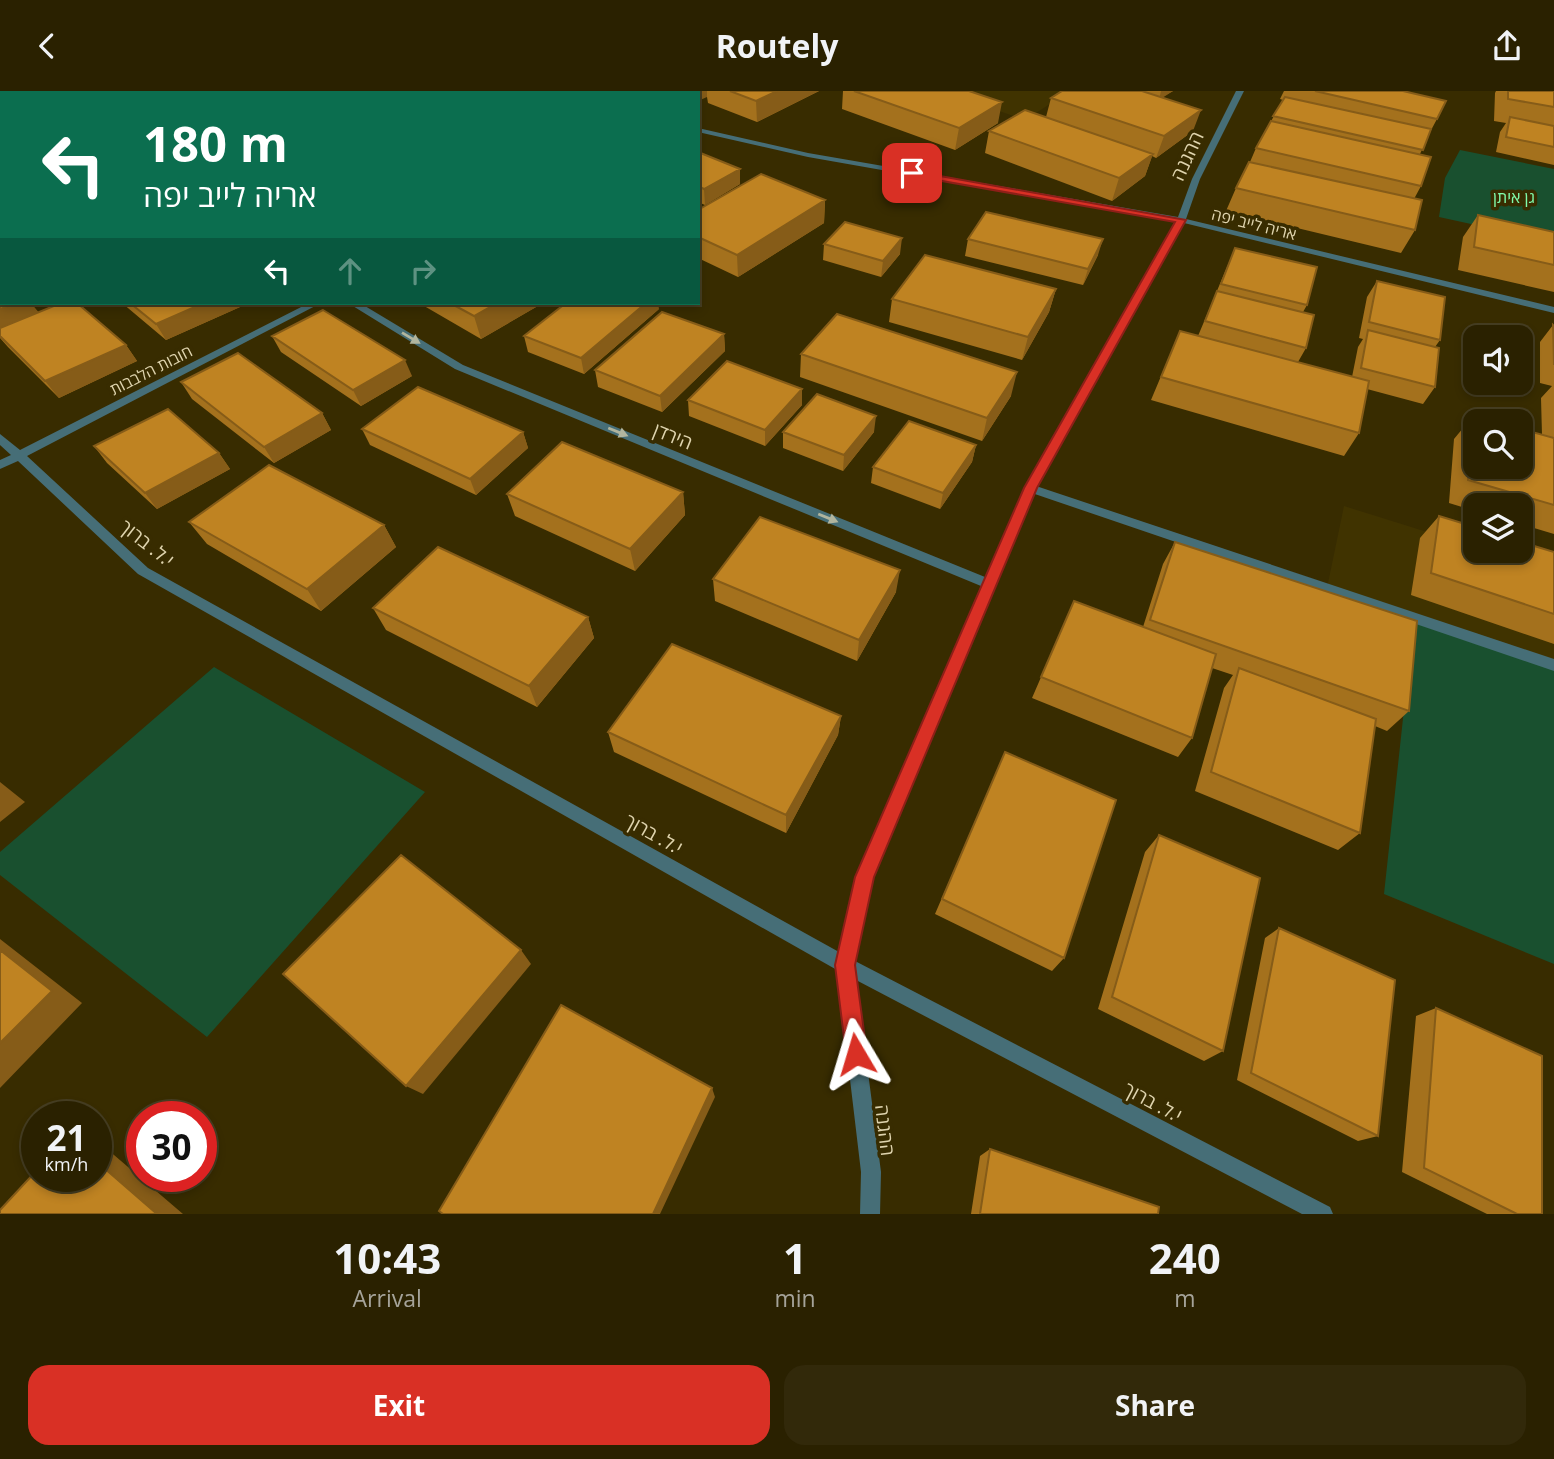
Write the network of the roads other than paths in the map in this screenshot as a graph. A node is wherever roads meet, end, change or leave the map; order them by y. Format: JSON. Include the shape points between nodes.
{"nodes":[{"id":1,"x":1240,"y":91,"type":"edge"},
{"id":2,"x":700,"y":130,"type":"edge"},
{"id":3,"x":1181,"y":220,"type":"junction"},
{"id":4,"x":312,"y":305,"type":"edge"},
{"id":5,"x":356,"y":305,"type":"edge"},
{"id":6,"x":1554,"y":310,"type":"edge"},
{"id":7,"x":0,"y":437,"type":"edge"},
{"id":8,"x":17,"y":456,"type":"junction"},
{"id":9,"x":0,"y":465,"type":"edge"},
{"id":10,"x":1030,"y":488,"type":"junction"},
{"id":11,"x":989,"y":584,"type":"junction"},
{"id":12,"x":1554,"y":665,"type":"edge"},
{"id":13,"x":845,"y":965,"type":"junction"},
{"id":14,"x":870,"y":1214,"type":"edge"},
{"id":15,"x":1324,"y":1214,"type":"edge"}],
"edges":[{"from":1,"to":3,"type":"street","name":"ההגנה"},
{"from":2,"to":3,"type":"street","name":"אריה לייב יפה","via":[[821,157]]},
{"from":3,"to":6,"type":"street","name":"אריה לייב יפה"},
{"from":3,"to":10,"type":"street","name":"ההגנה"},
{"from":4,"to":8,"type":"street","name":"חובות הלבבות"},
{"from":5,"to":11,"type":"street","name":"הירדן","one_way":true,"via":[[458,367]]},
{"from":7,"to":8,"type":"street","name":"י.ל. ברוך"},
{"from":8,"to":9,"type":"street","name":"חובות הלבבות"},
{"from":8,"to":13,"type":"street","name":"י.ל. ברוך","via":[[143,571]]},
{"from":10,"to":11,"type":"street","name":"ההגנה"},
{"from":10,"to":12,"type":"street"},
{"from":11,"to":13,"type":"street","name":"ההגנה","via":[[864,877]]},
{"from":13,"to":14,"type":"street","name":"ההגנה","via":[[871,1172]]},
{"from":13,"to":15,"type":"street","name":"י.ל. ברוך"}]}
